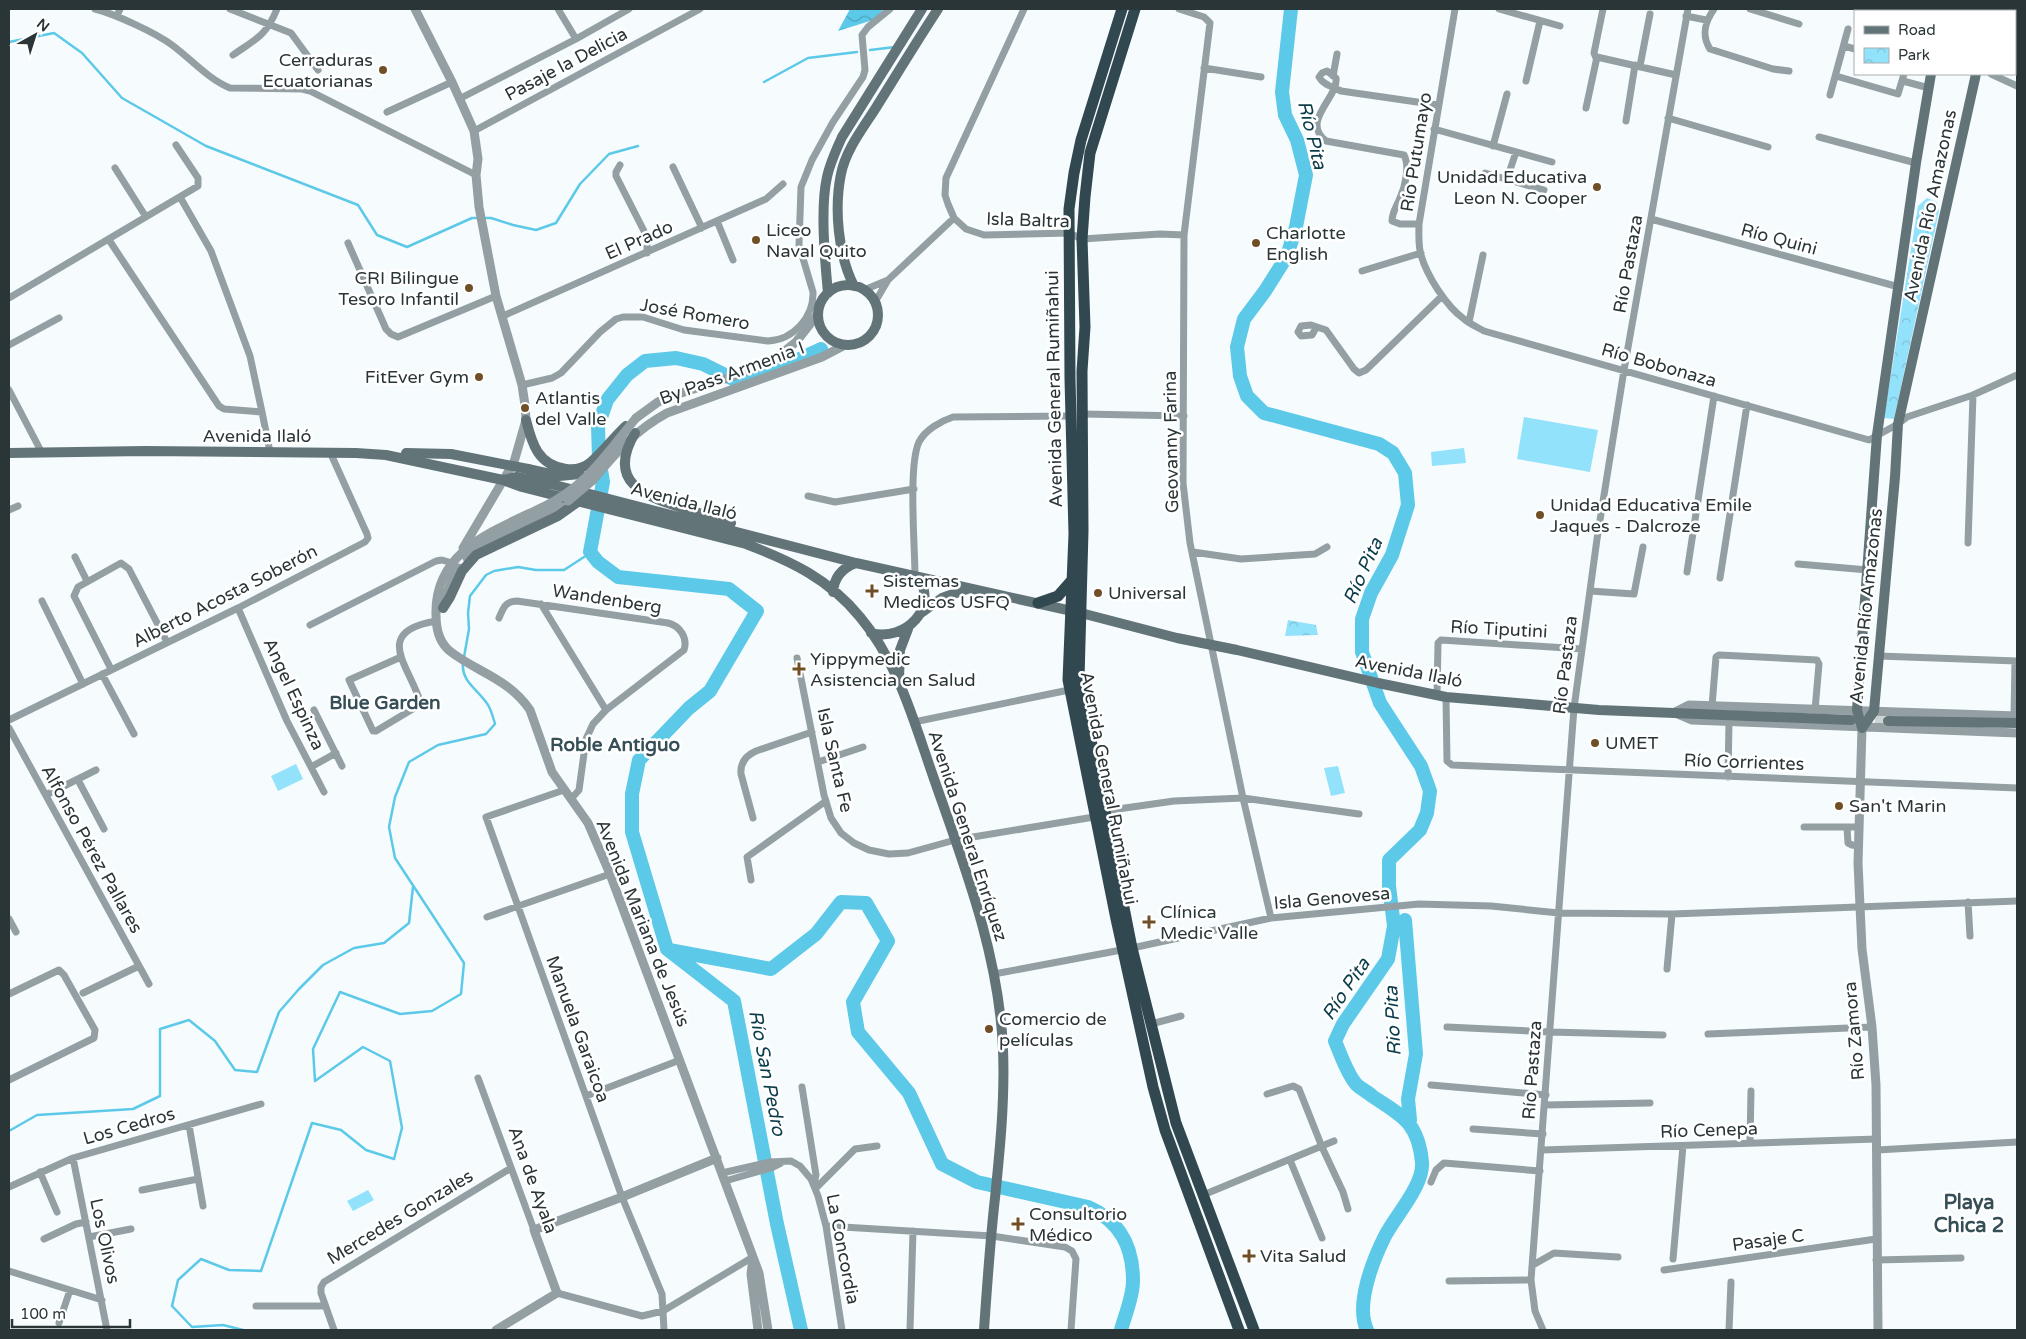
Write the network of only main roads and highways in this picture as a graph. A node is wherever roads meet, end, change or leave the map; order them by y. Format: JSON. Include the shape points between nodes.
{"nodes":[{"id":1,"x":922,"y":9,"type":"edge"},
{"id":2,"x":938,"y":9,"type":"edge"},
{"id":3,"x":1122,"y":9,"type":"edge"},
{"id":4,"x":1135,"y":9,"type":"edge"},
{"id":5,"x":1931,"y":75,"type":"edge"},
{"id":6,"x":1976,"y":75,"type":"edge"},
{"id":7,"x":859,"y":288,"type":"junction"},
{"id":8,"x":828,"y":293,"type":"junction"},
{"id":9,"x":636,"y":418,"type":"road end"},
{"id":10,"x":526,"y":420,"type":"road end"},
{"id":11,"x":635,"y":434,"type":"road end"},
{"id":12,"x":9,"y":453,"type":"edge"},
{"id":13,"x":386,"y":455,"type":"junction"},
{"id":14,"x":595,"y":468,"type":"road end"},
{"id":15,"x":585,"y":499,"type":"junction"},
{"id":16,"x":624,"y":508,"type":"junction"},
{"id":17,"x":775,"y":543,"type":"junction"},
{"id":18,"x":856,"y":563,"type":"junction"},
{"id":19,"x":917,"y":577,"type":"junction"},
{"id":20,"x":1073,"y":579,"type":"junction"},
{"id":21,"x":969,"y":588,"type":"junction"},
{"id":22,"x":833,"y":592,"type":"junction"},
{"id":23,"x":1038,"y":603,"type":"junction"},
{"id":24,"x":443,"y":608,"type":"road end"},
{"id":25,"x":1076,"y":612,"type":"junction"},
{"id":26,"x":920,"y":614,"type":"junction"},
{"id":27,"x":908,"y":629,"type":"junction"},
{"id":28,"x":871,"y":633,"type":"junction"},
{"id":29,"x":900,"y":682,"type":"junction"},
{"id":30,"x":2016,"y":718,"type":"edge"},
{"id":31,"x":1851,"y":720,"type":"tunnel mouth"},
{"id":32,"x":1888,"y":721,"type":"tunnel mouth"},
{"id":33,"x":1099,"y":814,"type":"junction"},
{"id":34,"x":1128,"y":948,"type":"junction"},
{"id":35,"x":984,"y":1330,"type":"edge"},
{"id":36,"x":1239,"y":1330,"type":"edge"},
{"id":37,"x":1254,"y":1330,"type":"edge"}],
"edges":[{"from":1,"to":8,"type":"main road","via":[[842,137],[833,157],[824,195]]},
{"from":2,"to":7,"type":"main road","via":[[853,144],[841,174],[841,253],[846,271]]},
{"from":3,"to":20,"type":"highway","name":"Avenida General Rumiñahui","via":[[1090,105],[1071,191]]},
{"from":4,"to":25,"type":"highway","name":"Avenida General Rumiñahui","via":[[1090,153],[1082,239],[1083,414]]},
{"from":5,"to":6,"type":"main road","name":"Avenida Río Amazonas","via":[[1877,435],[1857,710],[1862,728],[1874,711],[1898,424]]},
{"from":7,"to":8,"type":"main road","via":[[838,287]]},
{"from":7,"to":8,"type":"main road","via":[[875,302],[878,320],[870,336],[854,345],[836,343],[823,332],[818,314]]},
{"from":9,"to":10,"type":"main road","bridge":true,"via":[[591,462],[569,470],[556,467],[540,457]]},
{"from":11,"to":17,"type":"main road","via":[[625,456],[632,483],[643,493],[738,525]]},
{"from":12,"to":13,"type":"main road","name":"Avenida Ilaló","via":[[145,451]]},
{"from":13,"to":14,"type":"main road","bridge":true,"via":[[452,454],[560,476],[578,475]]},
{"from":13,"to":15,"type":"main road","name":"Avenida Ilaló","via":[[503,480],[522,488]]},
{"from":15,"to":16,"type":"main road","name":"Avenida Ilaló"},
{"from":15,"to":24,"type":"main road","via":[[558,516],[476,555],[462,571]]},
{"from":16,"to":17,"type":"main road","name":"Avenida Ilaló"},
{"from":16,"to":22,"type":"main road","name":"Avenida Ilaló","via":[[778,556],[806,570]]},
{"from":17,"to":18,"type":"main road","name":"Avenida Ilaló"},
{"from":18,"to":19,"type":"main road"},
{"from":18,"to":22,"type":"main road","via":[[841,572]]},
{"from":19,"to":21,"type":"main road","name":"Avenida Ilaló"},
{"from":19,"to":26,"type":"main road","via":[[924,594]]},
{"from":20,"to":23,"type":"highway","via":[[1058,596]]},
{"from":20,"to":25,"type":"highway","name":"Avenida General Rumiñahui"},
{"from":21,"to":23,"type":"main road","name":"Avenida Ilaló"},
{"from":21,"to":26,"type":"main road","via":[[942,598]]},
{"from":22,"to":28,"type":"main road","via":[[861,618]]},
{"from":23,"to":25,"type":"main road","name":"Avenida Ilaló"},
{"from":25,"to":31,"type":"main road","name":"Avenida Ilaló","via":[[1177,638],[1441,696],[1574,708]]},
{"from":25,"to":33,"type":"highway","name":"Avenida General Rumiñahui","via":[[1080,693]]},
{"from":25,"to":33,"type":"highway","name":"Avenida General Rumiñahui","via":[[1069,690]]},
{"from":26,"to":27,"type":"main road"},
{"from":27,"to":28,"type":"main road","via":[[890,635]]},
{"from":27,"to":29,"type":"main road","name":"Avenida General Enríquez","via":[[898,662]]},
{"from":28,"to":29,"type":"main road","name":"Avenida General Enríquez"},
{"from":29,"to":35,"type":"main road","name":"Avenida General Enríquez","via":[[978,908],[994,974],[1003,1048],[1002,1106]]},
{"from":30,"to":32,"type":"main road"},
{"from":33,"to":34,"type":"highway","name":"Avenida General Rumiñahui"},
{"from":34,"to":36,"type":"highway","name":"Avenida General Rumiñahui","via":[[1140,1031],[1165,1130]]},
{"from":34,"to":37,"type":"highway","name":"Avenida General Rumiñahui","via":[[1176,1123]]}]}
